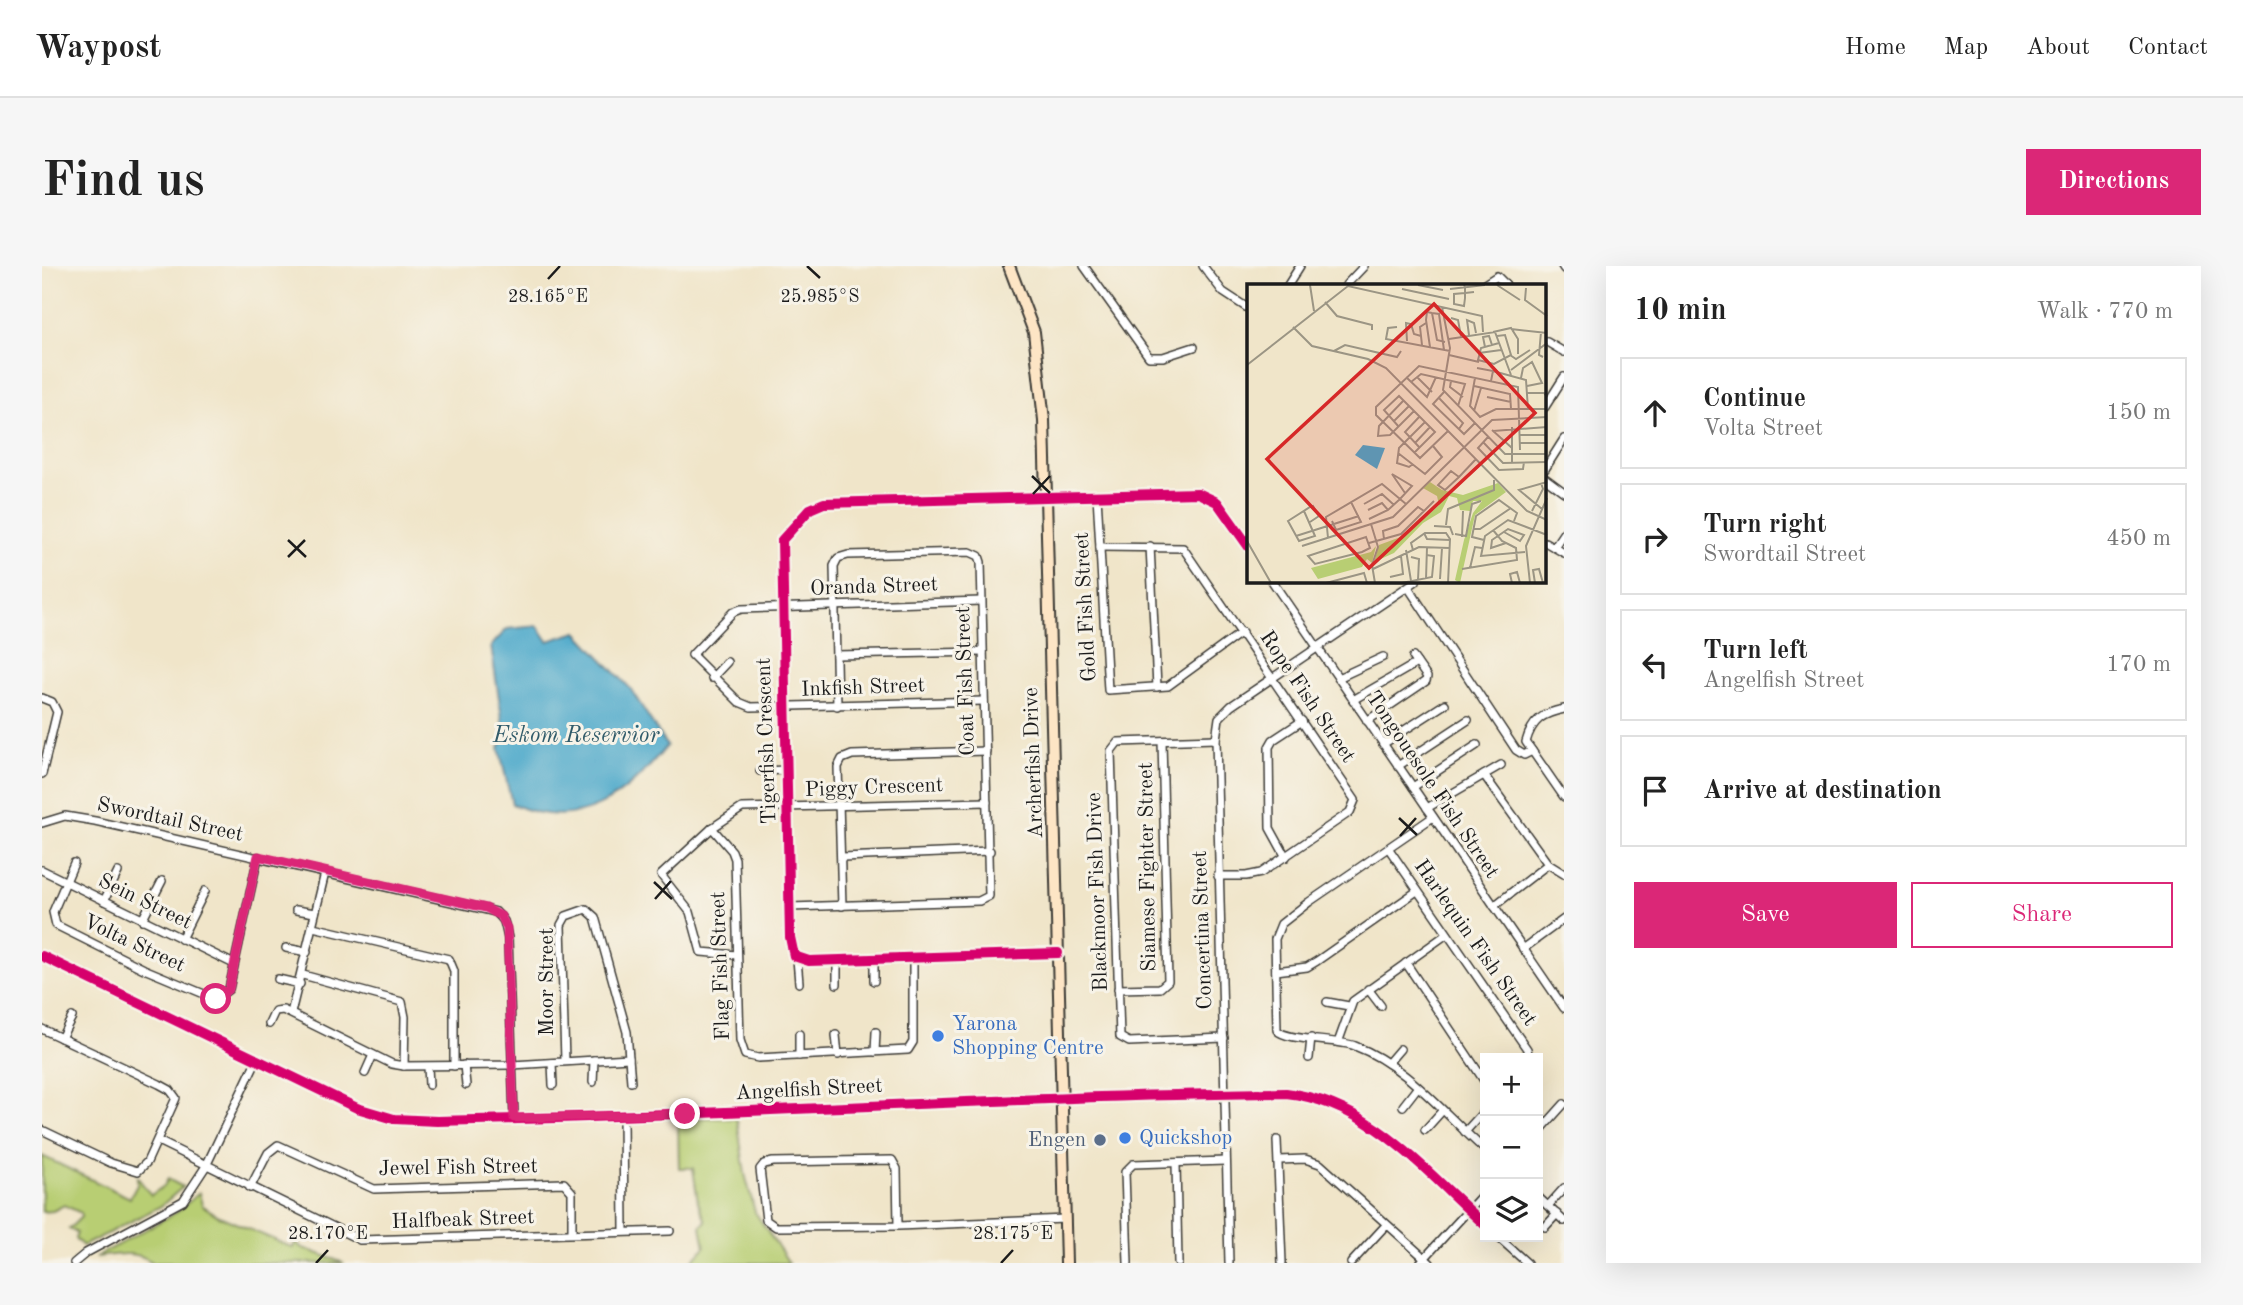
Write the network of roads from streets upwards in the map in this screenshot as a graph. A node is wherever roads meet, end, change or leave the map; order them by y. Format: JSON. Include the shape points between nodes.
{"nodes":[{"id":1,"x":1009,"y":266,"type":"edge"},
{"id":2,"x":1084,"y":266,"type":"edge"},
{"id":3,"x":1203,"y":266,"type":"edge"},
{"id":4,"x":1300,"y":266,"type":"edge"},
{"id":5,"x":1364,"y":266,"type":"edge"},
{"id":6,"x":1289,"y":284,"type":"edge"},
{"id":7,"x":1347,"y":284,"type":"edge"},
{"id":8,"x":1485,"y":284,"type":"edge"},
{"id":9,"x":1505,"y":284,"type":"edge"},
{"id":10,"x":1247,"y":308,"type":"edge"},
{"id":11,"x":1546,"y":342,"type":"edge"},
{"id":12,"x":1194,"y":347,"type":"dead end"},
{"id":13,"x":1564,"y":352,"type":"edge"},
{"id":14,"x":1564,"y":377,"type":"edge"},
{"id":15,"x":1546,"y":405,"type":"edge"},
{"id":16,"x":1564,"y":439,"type":"edge"},
{"id":17,"x":1546,"y":467,"type":"edge"},
{"id":18,"x":1546,"y":479,"type":"edge"},
{"id":19,"x":1564,"y":492,"type":"edge"},
{"id":20,"x":1097,"y":495,"type":"junction"},
{"id":21,"x":1046,"y":496,"type":"junction"},
{"id":22,"x":1564,"y":532,"type":"edge"},
{"id":23,"x":1546,"y":543,"type":"edge"},
{"id":24,"x":1247,"y":544,"type":"edge"},
{"id":25,"x":1100,"y":547,"type":"junction"},
{"id":26,"x":1150,"y":547,"type":"junction"},
{"id":27,"x":1554,"y":547,"type":"junction"},
{"id":28,"x":1564,"y":553,"type":"edge"},
{"id":29,"x":1273,"y":583,"type":"edge"},
{"id":30,"x":1413,"y":583,"type":"edge"},
{"id":31,"x":1408,"y":587,"type":"junction"},
{"id":32,"x":981,"y":601,"type":"junction"},
{"id":33,"x":835,"y":606,"type":"junction"},
{"id":34,"x":781,"y":608,"type":"junction"},
{"id":35,"x":1242,"y":632,"type":"junction"},
{"id":36,"x":1317,"y":647,"type":"junction"},
{"id":37,"x":983,"y":652,"type":"junction"},
{"id":38,"x":836,"y":655,"type":"junction"},
{"id":39,"x":1383,"y":657,"type":"dead end"},
{"id":40,"x":727,"y":662,"type":"dead end"},
{"id":41,"x":1273,"y":677,"type":"junction"},
{"id":42,"x":712,"y":678,"type":"junction"},
{"id":43,"x":1338,"y":678,"type":"junction"},
{"id":44,"x":1157,"y":687,"type":"junction"},
{"id":45,"x":42,"y":698,"type":"edge"},
{"id":46,"x":984,"y":701,"type":"junction"},
{"id":47,"x":1353,"y":701,"type":"junction"},
{"id":48,"x":1445,"y":704,"type":"dead end"},
{"id":49,"x":837,"y":706,"type":"junction"},
{"id":50,"x":786,"y":708,"type":"junction"},
{"id":51,"x":1564,"y":710,"type":"edge"},
{"id":52,"x":1468,"y":720,"type":"dead end"},
{"id":53,"x":1302,"y":721,"type":"junction"},
{"id":54,"x":1367,"y":721,"type":"junction"},
{"id":55,"x":1216,"y":739,"type":"junction"},
{"id":56,"x":1162,"y":741,"type":"junction"},
{"id":57,"x":46,"y":744,"type":"edge"},
{"id":58,"x":1384,"y":744,"type":"junction"},
{"id":59,"x":1477,"y":745,"type":"dead end"},
{"id":60,"x":986,"y":751,"type":"junction"},
{"id":61,"x":1532,"y":751,"type":"junction"},
{"id":62,"x":1501,"y":765,"type":"dead end"},
{"id":63,"x":1398,"y":766,"type":"junction"},
{"id":64,"x":787,"y":769,"type":"junction"},
{"id":65,"x":760,"y":771,"type":"dead end"},
{"id":66,"x":42,"y":774,"type":"edge"},
{"id":67,"x":1484,"y":775,"type":"junction"},
{"id":68,"x":1413,"y":787,"type":"junction"},
{"id":69,"x":1564,"y":797,"type":"edge"},
{"id":70,"x":987,"y":802,"type":"junction"},
{"id":71,"x":841,"y":806,"type":"junction"},
{"id":72,"x":788,"y":808,"type":"junction"},
{"id":73,"x":1427,"y":808,"type":"junction"},
{"id":74,"x":1433,"y":817,"type":"junction"},
{"id":75,"x":42,"y":823,"type":"edge"},
{"id":76,"x":712,"y":828,"type":"junction"},
{"id":77,"x":1389,"y":849,"type":"junction"},
{"id":78,"x":990,"y":851,"type":"junction"},
{"id":79,"x":258,"y":856,"type":"junction"},
{"id":80,"x":842,"y":857,"type":"junction"},
{"id":81,"x":1286,"y":858,"type":"junction"},
{"id":82,"x":75,"y":863,"type":"dead end"},
{"id":83,"x":1548,"y":864,"type":"junction"},
{"id":84,"x":42,"y":870,"type":"edge"},
{"id":85,"x":118,"y":872,"type":"dead end"},
{"id":86,"x":325,"y":873,"type":"junction"},
{"id":87,"x":1564,"y":874,"type":"edge"},
{"id":88,"x":1218,"y":876,"type":"junction"},
{"id":89,"x":162,"y":881,"type":"dead end"},
{"id":90,"x":65,"y":882,"type":"junction"},
{"id":91,"x":205,"y":891,"type":"dead end"},
{"id":92,"x":1417,"y":891,"type":"junction"},
{"id":93,"x":104,"y":901,"type":"junction"},
{"id":94,"x":842,"y":906,"type":"junction"},
{"id":95,"x":1494,"y":906,"type":"junction"},
{"id":96,"x":790,"y":907,"type":"junction"},
{"id":97,"x":296,"y":910,"type":"dead end"},
{"id":98,"x":315,"y":914,"type":"junction"},
{"id":99,"x":1564,"y":919,"type":"edge"},
{"id":100,"x":142,"y":920,"type":"junction"},
{"id":101,"x":313,"y":927,"type":"junction"},
{"id":102,"x":1447,"y":934,"type":"junction"},
{"id":103,"x":181,"y":939,"type":"junction"},
{"id":104,"x":286,"y":948,"type":"dead end"},
{"id":105,"x":1523,"y":949,"type":"junction"},
{"id":106,"x":307,"y":952,"type":"junction"},
{"id":107,"x":1058,"y":953,"type":"junction"},
{"id":108,"x":737,"y":955,"type":"junction"},
{"id":109,"x":42,"y":956,"type":"edge"},
{"id":110,"x":913,"y":957,"type":"junction"},
{"id":111,"x":874,"y":958,"type":"junction"},
{"id":112,"x":797,"y":959,"type":"junction"},
{"id":113,"x":837,"y":960,"type":"junction"},
{"id":114,"x":1406,"y":963,"type":"junction"},
{"id":115,"x":234,"y":964,"type":"junction"},
{"id":116,"x":1276,"y":971,"type":"junction"},
{"id":117,"x":303,"y":975,"type":"junction"},
{"id":118,"x":278,"y":979,"type":"dead end"},
{"id":119,"x":874,"y":981,"type":"dead end"},
{"id":120,"x":799,"y":983,"type":"dead end"},
{"id":121,"x":300,"y":984,"type":"junction"},
{"id":122,"x":837,"y":985,"type":"dead end"},
{"id":123,"x":1118,"y":989,"type":"junction"},
{"id":124,"x":1368,"y":989,"type":"junction"},
{"id":125,"x":1327,"y":1002,"type":"dead end"},
{"id":126,"x":1349,"y":1006,"type":"junction"},
{"id":127,"x":1381,"y":1006,"type":"dead end"},
{"id":128,"x":1564,"y":1007,"type":"edge"},
{"id":129,"x":291,"y":1013,"type":"junction"},
{"id":130,"x":72,"y":1017,"type":"dead end"},
{"id":131,"x":269,"y":1024,"type":"dead end"},
{"id":132,"x":42,"y":1029,"type":"edge"},
{"id":133,"x":876,"y":1032,"type":"dead end"},
{"id":134,"x":799,"y":1034,"type":"dead end"},
{"id":135,"x":836,"y":1035,"type":"dead end"},
{"id":136,"x":61,"y":1038,"type":"junction"},
{"id":137,"x":1224,"y":1038,"type":"junction"},
{"id":138,"x":1311,"y":1038,"type":"junction"},
{"id":139,"x":1339,"y":1040,"type":"junction"},
{"id":140,"x":1400,"y":1049,"type":"dead end"},
{"id":141,"x":876,"y":1052,"type":"junction"},
{"id":142,"x":1528,"y":1053,"type":"edge"},
{"id":143,"x":373,"y":1055,"type":"junction"},
{"id":144,"x":838,"y":1055,"type":"junction"},
{"id":145,"x":799,"y":1056,"type":"junction"},
{"id":146,"x":629,"y":1058,"type":"junction"},
{"id":147,"x":1309,"y":1058,"type":"dead end"},
{"id":148,"x":257,"y":1059,"type":"junction"},
{"id":149,"x":594,"y":1060,"type":"junction"},
{"id":150,"x":565,"y":1061,"type":"junction"},
{"id":151,"x":552,"y":1063,"type":"junction"},
{"id":152,"x":1388,"y":1063,"type":"junction"},
{"id":153,"x":464,"y":1065,"type":"junction"},
{"id":154,"x":512,"y":1065,"type":"junction"},
{"id":155,"x":404,"y":1066,"type":"junction"},
{"id":156,"x":454,"y":1066,"type":"junction"},
{"id":157,"x":428,"y":1067,"type":"junction"},
{"id":158,"x":365,"y":1073,"type":"dead end"},
{"id":159,"x":1480,"y":1074,"type":"edge"},
{"id":160,"x":593,"y":1082,"type":"dead end"},
{"id":161,"x":631,"y":1082,"type":"dead end"},
{"id":162,"x":466,"y":1084,"type":"dead end"},
{"id":163,"x":429,"y":1085,"type":"dead end"},
{"id":164,"x":553,"y":1085,"type":"dead end"},
{"id":165,"x":1418,"y":1088,"type":"junction"},
{"id":166,"x":1224,"y":1094,"type":"junction"},
{"id":167,"x":1061,"y":1100,"type":"junction"},
{"id":168,"x":1564,"y":1104,"type":"edge"},
{"id":169,"x":1403,"y":1106,"type":"dead end"},
{"id":170,"x":1442,"y":1111,"type":"junction"},
{"id":171,"x":623,"y":1115,"type":"junction"},
{"id":172,"x":1480,"y":1116,"type":"edge"},
{"id":173,"x":514,"y":1118,"type":"junction"},
{"id":174,"x":1543,"y":1127,"type":"edge"},
{"id":175,"x":42,"y":1130,"type":"edge"},
{"id":176,"x":1425,"y":1130,"type":"dead end"},
{"id":177,"x":1465,"y":1132,"type":"junction"},
{"id":178,"x":1277,"y":1140,"type":"dead end"},
{"id":179,"x":158,"y":1141,"type":"junction"},
{"id":180,"x":1480,"y":1146,"type":"edge"},
{"id":181,"x":1279,"y":1160,"type":"junction"},
{"id":182,"x":1226,"y":1161,"type":"junction"},
{"id":183,"x":1176,"y":1163,"type":"junction"},
{"id":184,"x":206,"y":1166,"type":"junction"},
{"id":185,"x":250,"y":1188,"type":"junction"},
{"id":186,"x":1564,"y":1188,"type":"edge"},
{"id":187,"x":1480,"y":1198,"type":"edge"},
{"id":188,"x":1543,"y":1202,"type":"edge"},
{"id":189,"x":1548,"y":1206,"type":"junction"},
{"id":190,"x":1469,"y":1210,"type":"junction"},
{"id":191,"x":1557,"y":1214,"type":"junction"},
{"id":192,"x":1065,"y":1219,"type":"junction"},
{"id":193,"x":1480,"y":1220,"type":"edge"},
{"id":194,"x":1564,"y":1222,"type":"edge"},
{"id":195,"x":1386,"y":1225,"type":"junction"},
{"id":196,"x":898,"y":1226,"type":"junction"},
{"id":197,"x":1545,"y":1227,"type":"dead end"},
{"id":198,"x":624,"y":1231,"type":"junction"},
{"id":199,"x":670,"y":1231,"type":"dead end"},
{"id":200,"x":572,"y":1233,"type":"junction"},
{"id":201,"x":1504,"y":1242,"type":"edge"},
{"id":202,"x":1425,"y":1261,"type":"edge"},
{"id":203,"x":74,"y":1263,"type":"edge"},
{"id":204,"x":1066,"y":1263,"type":"edge"},
{"id":205,"x":1128,"y":1263,"type":"edge"},
{"id":206,"x":1178,"y":1263,"type":"edge"},
{"id":207,"x":1229,"y":1263,"type":"edge"},
{"id":208,"x":1282,"y":1263,"type":"edge"},
{"id":209,"x":1351,"y":1263,"type":"edge"},
{"id":210,"x":1527,"y":1263,"type":"edge"}],
"edges":[{"from":1,"to":21,"type":"street","name":"Archerfish Drive","via":[[1028,311],[1039,361]]},
{"from":2,"to":12,"type":"street","via":[[1149,357]]},
{"from":3,"to":10,"type":"street","via":[[1223,292]]},
{"from":4,"to":6,"type":"street"},
{"from":5,"to":7,"type":"street"},
{"from":8,"to":9,"type":"street","via":[[1497,276]]},
{"from":11,"to":13,"type":"street"},
{"from":14,"to":15,"type":"street"},
{"from":16,"to":17,"type":"street"},
{"from":18,"to":19,"type":"street"},
{"from":20,"to":21,"type":"street"},
{"from":20,"to":24,"type":"street","via":[[1206,495],[1223,508]]},
{"from":20,"to":25,"type":"street","name":"Gold Fish Street"},
{"from":21,"to":34,"type":"street","name":"Tigerfish Crescent","via":[[816,505],[782,540]]},
{"from":21,"to":107,"type":"street","name":"Archerfish Drive"},
{"from":22,"to":27,"type":"street"},
{"from":23,"to":27,"type":"street"},
{"from":25,"to":26,"type":"street","name":"Rope Fish Street"},
{"from":25,"to":44,"type":"street","name":"Gold Fish Street","via":[[1106,687],[1112,692]]},
{"from":26,"to":35,"type":"street","name":"Rope Fish Street","via":[[1183,548]]},
{"from":26,"to":44,"type":"street"},
{"from":27,"to":28,"type":"street"},
{"from":29,"to":36,"type":"street","name":"Tongouesole Fish Street"},
{"from":30,"to":31,"type":"street","name":"Concertina Street"},
{"from":31,"to":36,"type":"street","name":"Concertina Street"},
{"from":31,"to":61,"type":"street","via":[[1516,750]]},
{"from":32,"to":33,"type":"street","name":"Oranda Street"},
{"from":32,"to":33,"type":"street","name":"Coat Fish Street","via":[[981,561],[975,553],[848,555],[835,563]]},
{"from":32,"to":37,"type":"street","name":"Coat Fish Street"},
{"from":33,"to":34,"type":"street","name":"Oranda Street"},
{"from":33,"to":38,"type":"street","name":"Coat Fish Street"},
{"from":34,"to":42,"type":"street","name":"Oranda Street","via":[[736,611],[695,650],[693,658]]},
{"from":34,"to":50,"type":"street","name":"Tigerfish Crescent"},
{"from":35,"to":41,"type":"street","name":"Rope Fish Street"},
{"from":35,"to":44,"type":"street","name":"Gold Fish Street","via":[[1175,682]]},
{"from":36,"to":41,"type":"street","name":"Concertina Street"},
{"from":36,"to":43,"type":"street","name":"Tongouesole Fish Street"},
{"from":37,"to":38,"type":"street"},
{"from":37,"to":46,"type":"street","name":"Coat Fish Street"},
{"from":38,"to":49,"type":"street","name":"Coat Fish Street"},
{"from":39,"to":43,"type":"street"},
{"from":40,"to":42,"type":"street"},
{"from":41,"to":53,"type":"street","name":"Rope Fish Street"},
{"from":41,"to":55,"type":"street","name":"Concertina Street","via":[[1224,711]]},
{"from":42,"to":50,"type":"street","name":"Oranda Street","via":[[744,705]]},
{"from":43,"to":47,"type":"street","name":"Tongouesole Fish Street"},
{"from":45,"to":57,"type":"street","via":[[52,702],[57,712]]},
{"from":46,"to":49,"type":"street","name":"Inkfish Street"},
{"from":46,"to":60,"type":"street","name":"Coat Fish Street"},
{"from":47,"to":54,"type":"street","name":"Tongouesole Fish Street"},
{"from":47,"to":54,"type":"street","via":[[1415,660],[1427,677]]},
{"from":48,"to":58,"type":"street"},
{"from":49,"to":50,"type":"street","name":"Inkfish Street"},
{"from":50,"to":64,"type":"street","name":"Tigerfish Crescent"},
{"from":51,"to":61,"type":"street","via":[[1547,712],[1530,728],[1526,742]]},
{"from":52,"to":63,"type":"street"},
{"from":53,"to":81,"type":"street","via":[[1269,747],[1270,828]]},
{"from":53,"to":81,"type":"street","name":"Rope Fish Street","via":[[1355,804]]},
{"from":54,"to":58,"type":"street","name":"Tongouesole Fish Street"},
{"from":55,"to":56,"type":"street","name":"Blackmoor Fish Drive"},
{"from":55,"to":88,"type":"street","name":"Concertina Street"},
{"from":56,"to":123,"type":"street","name":"Siamese Fighter Street","via":[[1168,981],[1160,988]]},
{"from":56,"to":123,"type":"street","name":"Blackmoor Fish Drive","via":[[1118,742],[1111,748]]},
{"from":57,"to":66,"type":"street"},
{"from":58,"to":63,"type":"street","name":"Tongouesole Fish Street"},
{"from":59,"to":68,"type":"street"},
{"from":60,"to":70,"type":"street","name":"Coat Fish Street"},
{"from":60,"to":71,"type":"street","via":[[845,757],[838,767]]},
{"from":61,"to":69,"type":"street"},
{"from":62,"to":67,"type":"street"},
{"from":63,"to":68,"type":"street","name":"Tongouesole Fish Street"},
{"from":64,"to":65,"type":"street","name":"Tigerfish Crescent"},
{"from":64,"to":72,"type":"street","name":"Tigerfish Crescent"},
{"from":67,"to":73,"type":"street"},
{"from":67,"to":83,"type":"street"},
{"from":68,"to":73,"type":"street","name":"Tongouesole Fish Street"},
{"from":70,"to":71,"type":"street","name":"Piggy Crescent"},
{"from":70,"to":78,"type":"street","name":"Coat Fish Street"},
{"from":71,"to":72,"type":"street","name":"Piggy Crescent"},
{"from":71,"to":80,"type":"street"},
{"from":72,"to":76,"type":"street","name":"Piggy Crescent","via":[[742,808]]},
{"from":72,"to":96,"type":"street","name":"Tigerfish Crescent"},
{"from":73,"to":74,"type":"street","name":"Tongouesole Fish Street"},
{"from":74,"to":77,"type":"street"},
{"from":74,"to":95,"type":"street","name":"Tongouesole Fish Street"},
{"from":75,"to":79,"type":"street","name":"Swordtail Street","via":[[73,817]]},
{"from":76,"to":108,"type":"street","name":"Flag Fish Street","via":[[735,859]]},
{"from":76,"to":108,"type":"street","name":"Piggy Crescent","via":[[661,875],[690,912],[701,953]]},
{"from":77,"to":92,"type":"street","name":"Harlequin Fish Street"},
{"from":77,"to":116,"type":"street","via":[[1282,924],[1275,939]]},
{"from":78,"to":80,"type":"street"},
{"from":78,"to":94,"type":"street","name":"Coat Fish Street","via":[[990,893],[985,899]]},
{"from":79,"to":86,"type":"street","name":"Swordtail Street"},
{"from":79,"to":115,"type":"street","name":"Volta Street"},
{"from":80,"to":94,"type":"street"},
{"from":81,"to":88,"type":"street","name":"Rope Fish Street","via":[[1254,875]]},
{"from":82,"to":90,"type":"street"},
{"from":83,"to":87,"type":"street"},
{"from":83,"to":95,"type":"street"},
{"from":84,"to":90,"type":"street","name":"Sein Street"},
{"from":85,"to":93,"type":"street"},
{"from":86,"to":98,"type":"street"},
{"from":86,"to":154,"type":"street","name":"Swordtail Street","via":[[486,908],[501,916],[508,938]]},
{"from":88,"to":137,"type":"street","name":"Concertina Street"},
{"from":89,"to":100,"type":"street"},
{"from":90,"to":93,"type":"street","name":"Sein Street"},
{"from":90,"to":115,"type":"street","name":"Volta Street","via":[[53,912],[56,925],[131,963],[216,999],[228,992]]},
{"from":91,"to":103,"type":"street"},
{"from":92,"to":102,"type":"street","name":"Harlequin Fish Street"},
{"from":92,"to":116,"type":"street","via":[[1307,967]]},
{"from":93,"to":100,"type":"street","name":"Sein Street"},
{"from":94,"to":96,"type":"street","name":"Coat Fish Street"},
{"from":95,"to":105,"type":"street","name":"Tongouesole Fish Street"},
{"from":96,"to":112,"type":"street","name":"Tigerfish Crescent","via":[[791,945]]},
{"from":97,"to":98,"type":"street"},
{"from":98,"to":101,"type":"street"},
{"from":99,"to":105,"type":"street"},
{"from":100,"to":103,"type":"street","name":"Sein Street"},
{"from":101,"to":106,"type":"street"},
{"from":101,"to":156,"type":"street","via":[[449,959],[454,979]]},
{"from":102,"to":114,"type":"street"},
{"from":102,"to":142,"type":"street","name":"Harlequin Fish Street"},
{"from":103,"to":115,"type":"street","name":"Sein Street"},
{"from":104,"to":106,"type":"street"},
{"from":105,"to":128,"type":"street","name":"Tongouesole Fish Street"},
{"from":106,"to":117,"type":"street"},
{"from":107,"to":110,"type":"street"},
{"from":107,"to":167,"type":"street","name":"Archerfish Drive"},
{"from":108,"to":145,"type":"street","name":"Flag Fish Street","via":[[743,1053],[754,1058]]},
{"from":109,"to":148,"type":"street","name":"Angelfish Street"},
{"from":110,"to":111,"type":"street"},
{"from":110,"to":141,"type":"street","name":"Flag Fish Street","via":[[912,1044],[903,1051]]},
{"from":111,"to":113,"type":"street"},
{"from":111,"to":119,"type":"street"},
{"from":112,"to":113,"type":"street"},
{"from":112,"to":120,"type":"street","name":"Tigerfish Crescent"},
{"from":113,"to":122,"type":"street"},
{"from":114,"to":124,"type":"street"},
{"from":114,"to":159,"type":"street"},
{"from":116,"to":138,"type":"street","via":[[1277,1031],[1286,1037]]},
{"from":117,"to":121,"type":"street"},
{"from":117,"to":155,"type":"street","via":[[402,1002]]},
{"from":118,"to":121,"type":"street"},
{"from":121,"to":129,"type":"street"},
{"from":123,"to":137,"type":"street","name":"Blackmoor Fish Drive","via":[[1119,1034],[1124,1041]]},
{"from":124,"to":126,"type":"street"},
{"from":124,"to":127,"type":"street"},
{"from":125,"to":126,"type":"street"},
{"from":126,"to":139,"type":"street"},
{"from":129,"to":131,"type":"street","via":[[276,1010]]},
{"from":129,"to":143,"type":"street","name":"Moor Street"},
{"from":130,"to":136,"type":"street"},
{"from":132,"to":136,"type":"street"},
{"from":133,"to":141,"type":"street"},
{"from":134,"to":145,"type":"street"},
{"from":135,"to":144,"type":"street"},
{"from":136,"to":179,"type":"street","via":[[173,1092],[175,1103]]},
{"from":137,"to":166,"type":"street","name":"Concertina Street"},
{"from":138,"to":139,"type":"street"},
{"from":138,"to":147,"type":"street"},
{"from":139,"to":152,"type":"street"},
{"from":140,"to":152,"type":"street"},
{"from":141,"to":144,"type":"street","name":"Flag Fish Street"},
{"from":143,"to":155,"type":"street","name":"Moor Street"},
{"from":143,"to":158,"type":"street"},
{"from":144,"to":145,"type":"street","name":"Flag Fish Street"},
{"from":146,"to":149,"type":"street","name":"Moor Street"},
{"from":146,"to":150,"type":"street","name":"Moor Street","via":[[627,1032],[595,917],[582,909],[566,916],[561,925]]},
{"from":146,"to":161,"type":"street","name":"Moor Street"},
{"from":148,"to":173,"type":"street","name":"Angelfish Street","via":[[386,1118]]},
{"from":148,"to":184,"type":"street"},
{"from":149,"to":150,"type":"street","name":"Moor Street"},
{"from":149,"to":160,"type":"street"},
{"from":150,"to":151,"type":"street","name":"Moor Street"},
{"from":151,"to":154,"type":"street","name":"Moor Street"},
{"from":151,"to":164,"type":"street","name":"Moor Street"},
{"from":152,"to":165,"type":"street"},
{"from":153,"to":154,"type":"street","name":"Moor Street"},
{"from":153,"to":156,"type":"street","name":"Moor Street"},
{"from":153,"to":162,"type":"street"},
{"from":154,"to":173,"type":"street","name":"Swordtail Street"},
{"from":155,"to":157,"type":"street","name":"Moor Street"},
{"from":156,"to":157,"type":"street","name":"Moor Street"},
{"from":157,"to":163,"type":"street"},
{"from":165,"to":169,"type":"street"},
{"from":165,"to":170,"type":"street"},
{"from":166,"to":167,"type":"street","name":"Angelfish Street"},
{"from":166,"to":182,"type":"street","name":"Concertina Street"},
{"from":166,"to":190,"type":"street","name":"Angelfish Street","via":[[1302,1095],[1359,1115]]},
{"from":167,"to":171,"type":"street","name":"Angelfish Street"},
{"from":167,"to":192,"type":"street","name":"Archerfish Drive"},
{"from":168,"to":174,"type":"street"},
{"from":170,"to":176,"type":"street"},
{"from":170,"to":177,"type":"street"},
{"from":171,"to":173,"type":"street","name":"Angelfish Street"},
{"from":171,"to":198,"type":"street"},
{"from":172,"to":177,"type":"street"},
{"from":175,"to":179,"type":"street","via":[[134,1172],[145,1165]]},
{"from":177,"to":180,"type":"street"},
{"from":178,"to":181,"type":"street"},
{"from":179,"to":184,"type":"street","name":"Halfbeak Street"},
{"from":181,"to":195,"type":"street","via":[[1306,1159],[1320,1164]]},
{"from":181,"to":208,"type":"street"},
{"from":182,"to":183,"type":"street"},
{"from":182,"to":207,"type":"street","name":"Concertina Street"},
{"from":183,"to":205,"type":"street","via":[[1133,1164],[1126,1170]]},
{"from":183,"to":206,"type":"street"},
{"from":184,"to":185,"type":"street","name":"Halfbeak Street"},
{"from":184,"to":203,"type":"street","via":[[178,1206]]},
{"from":185,"to":200,"type":"street","name":"Halfbeak Street","via":[[365,1241]]},
{"from":185,"to":200,"type":"street","name":"Jewel Fish Street","via":[[268,1153],[278,1145],[374,1189],[564,1183],[572,1192]]},
{"from":186,"to":189,"type":"street"},
{"from":187,"to":190,"type":"street"},
{"from":188,"to":189,"type":"street"},
{"from":189,"to":191,"type":"street"},
{"from":190,"to":193,"type":"street","name":"Angelfish Street"},
{"from":190,"to":202,"type":"street"},
{"from":191,"to":194,"type":"street"},
{"from":191,"to":197,"type":"street"},
{"from":192,"to":196,"type":"street"},
{"from":192,"to":204,"type":"street","name":"Archerfish Drive"},
{"from":195,"to":202,"type":"street"},
{"from":195,"to":209,"type":"street"},
{"from":196,"to":196,"type":"street","via":[[770,1225],[760,1169],[773,1162],[892,1160],[897,1169]]},
{"from":198,"to":199,"type":"street","name":"Halfbeak Street"},
{"from":198,"to":200,"type":"street","name":"Halfbeak Street"},
{"from":201,"to":210,"type":"street"}]}
